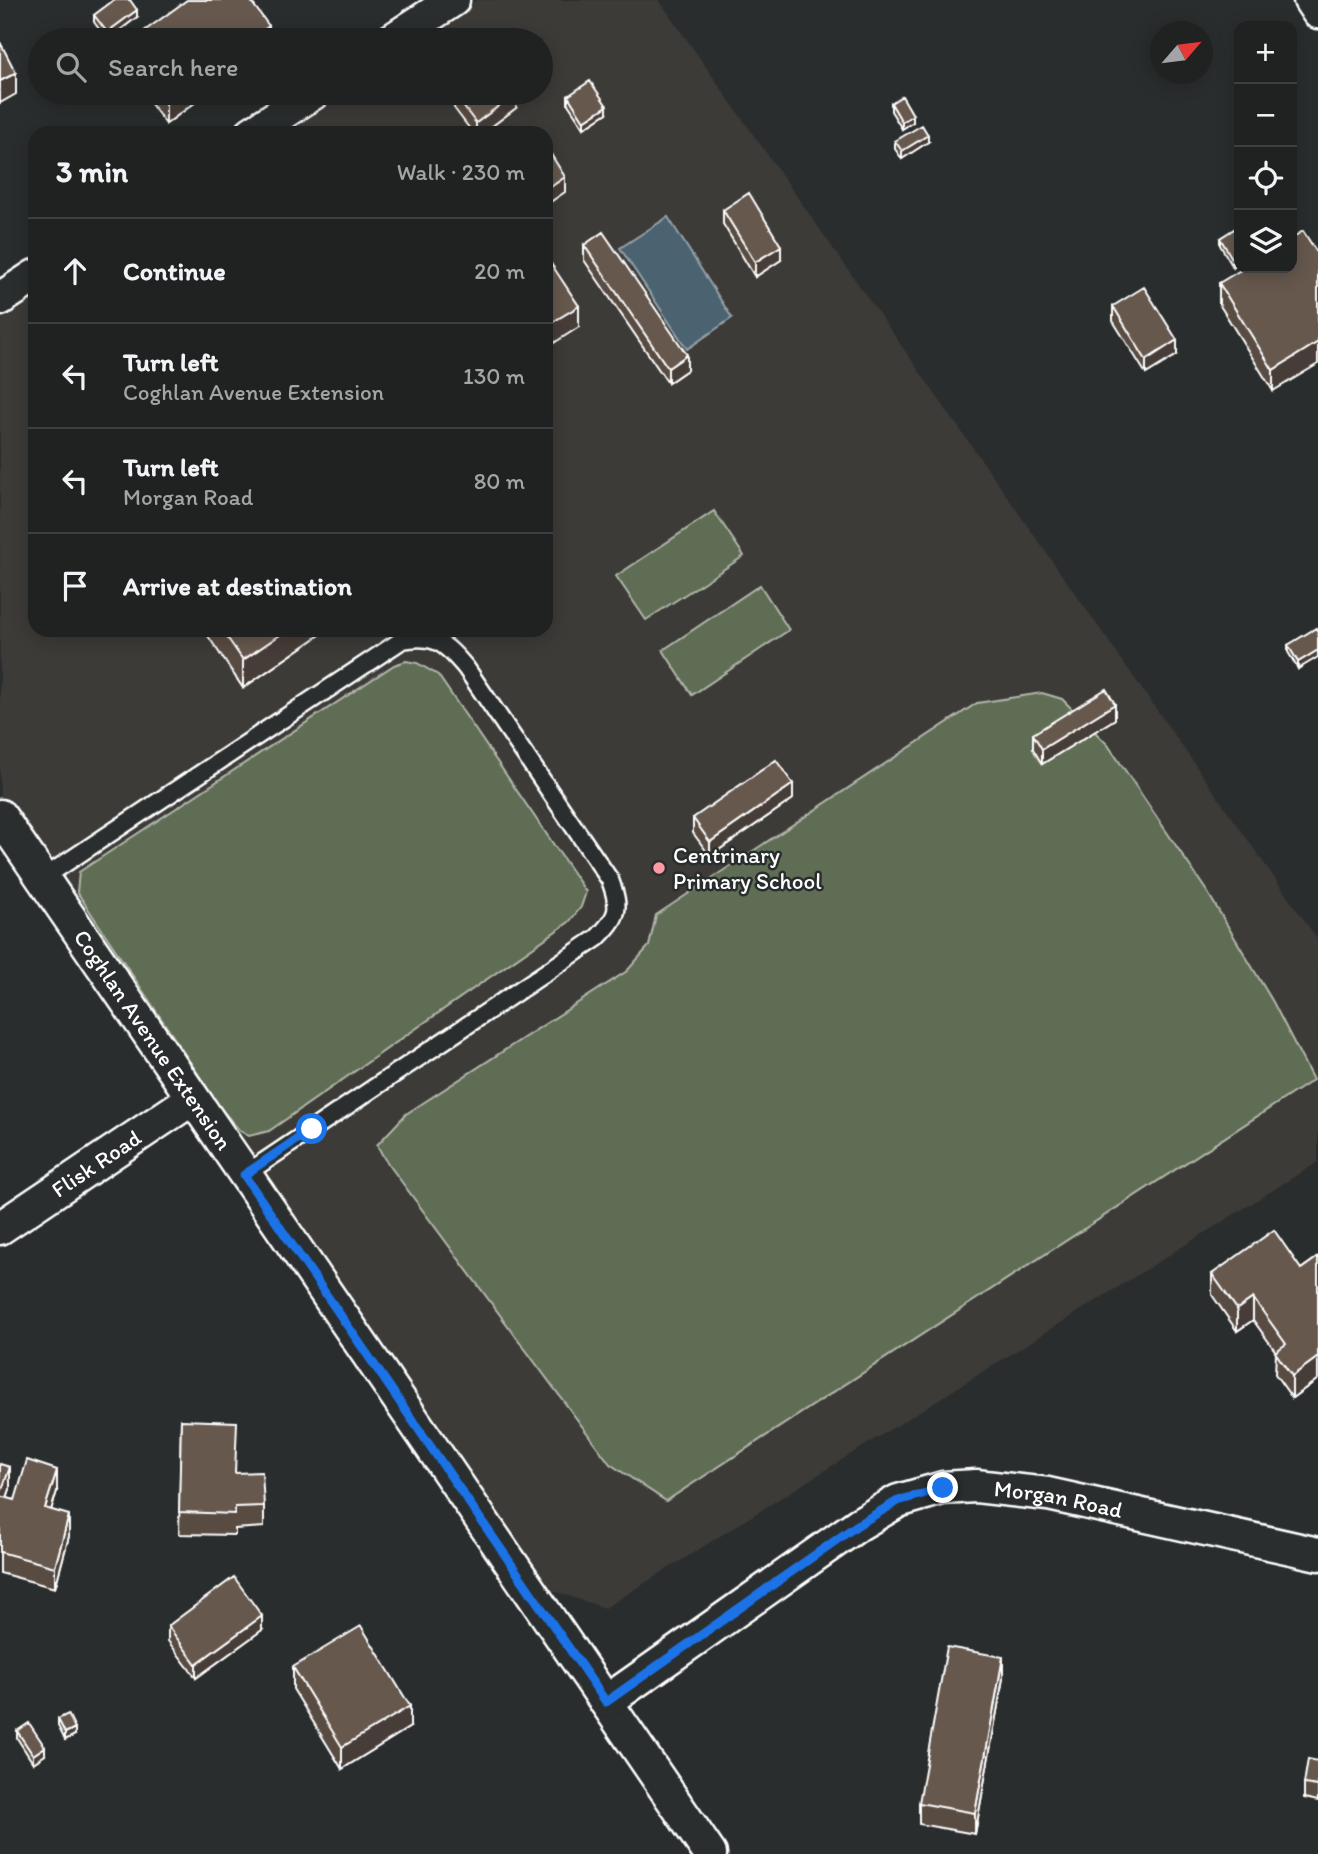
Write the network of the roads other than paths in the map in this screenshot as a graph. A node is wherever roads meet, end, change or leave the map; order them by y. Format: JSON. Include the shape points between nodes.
{"nodes":[{"id":1,"x":453,"y":0,"type":"edge"},
{"id":2,"x":1310,"y":0,"type":"edge"},
{"id":3,"x":1318,"y":12,"type":"edge"},
{"id":4,"x":410,"y":28,"type":"edge"},
{"id":5,"x":295,"y":105,"type":"edge"},
{"id":6,"x":263,"y":126,"type":"edge"},
{"id":7,"x":28,"y":281,"type":"edge"},
{"id":8,"x":0,"y":299,"type":"edge"},
{"id":9,"x":418,"y":637,"type":"edge"},
{"id":10,"x":426,"y":637,"type":"edge"},
{"id":11,"x":0,"y":816,"type":"edge"},
{"id":12,"x":43,"y":878,"type":"junction"},
{"id":13,"x":192,"y":1099,"type":"junction"},
{"id":14,"x":244,"y":1175,"type":"junction"},
{"id":15,"x":0,"y":1228,"type":"edge"},
{"id":16,"x":1318,"y":1554,"type":"edge"},
{"id":17,"x":606,"y":1702,"type":"junction"},
{"id":18,"x":710,"y":1854,"type":"edge"}],
"edges":[{"from":1,"to":4,"type":"street"},
{"from":2,"to":3,"type":"street"},
{"from":5,"to":6,"type":"street"},
{"from":7,"to":8,"type":"street"},
{"from":9,"to":12,"type":"lane","via":[[402,640]]},
{"from":10,"to":14,"type":"lane","via":[[454,653],[466,668],[610,880],[618,900],[617,915],[597,938]]},
{"from":11,"to":12,"type":"street","name":"Coghlan Avenue Extension"},
{"from":12,"to":13,"type":"street","name":"Coghlan Avenue Extension"},
{"from":13,"to":14,"type":"street","name":"Coghlan Avenue Extension"},
{"from":13,"to":15,"type":"street","name":"Flisk Road"},
{"from":14,"to":17,"type":"street","name":"Coghlan Avenue Extension"},
{"from":16,"to":17,"type":"street","name":"Morgan Road","via":[[1048,1494],[976,1486],[943,1488],[898,1501],[859,1524]]},
{"from":17,"to":18,"type":"street","name":"Coghlan Avenue Extension"}]}
